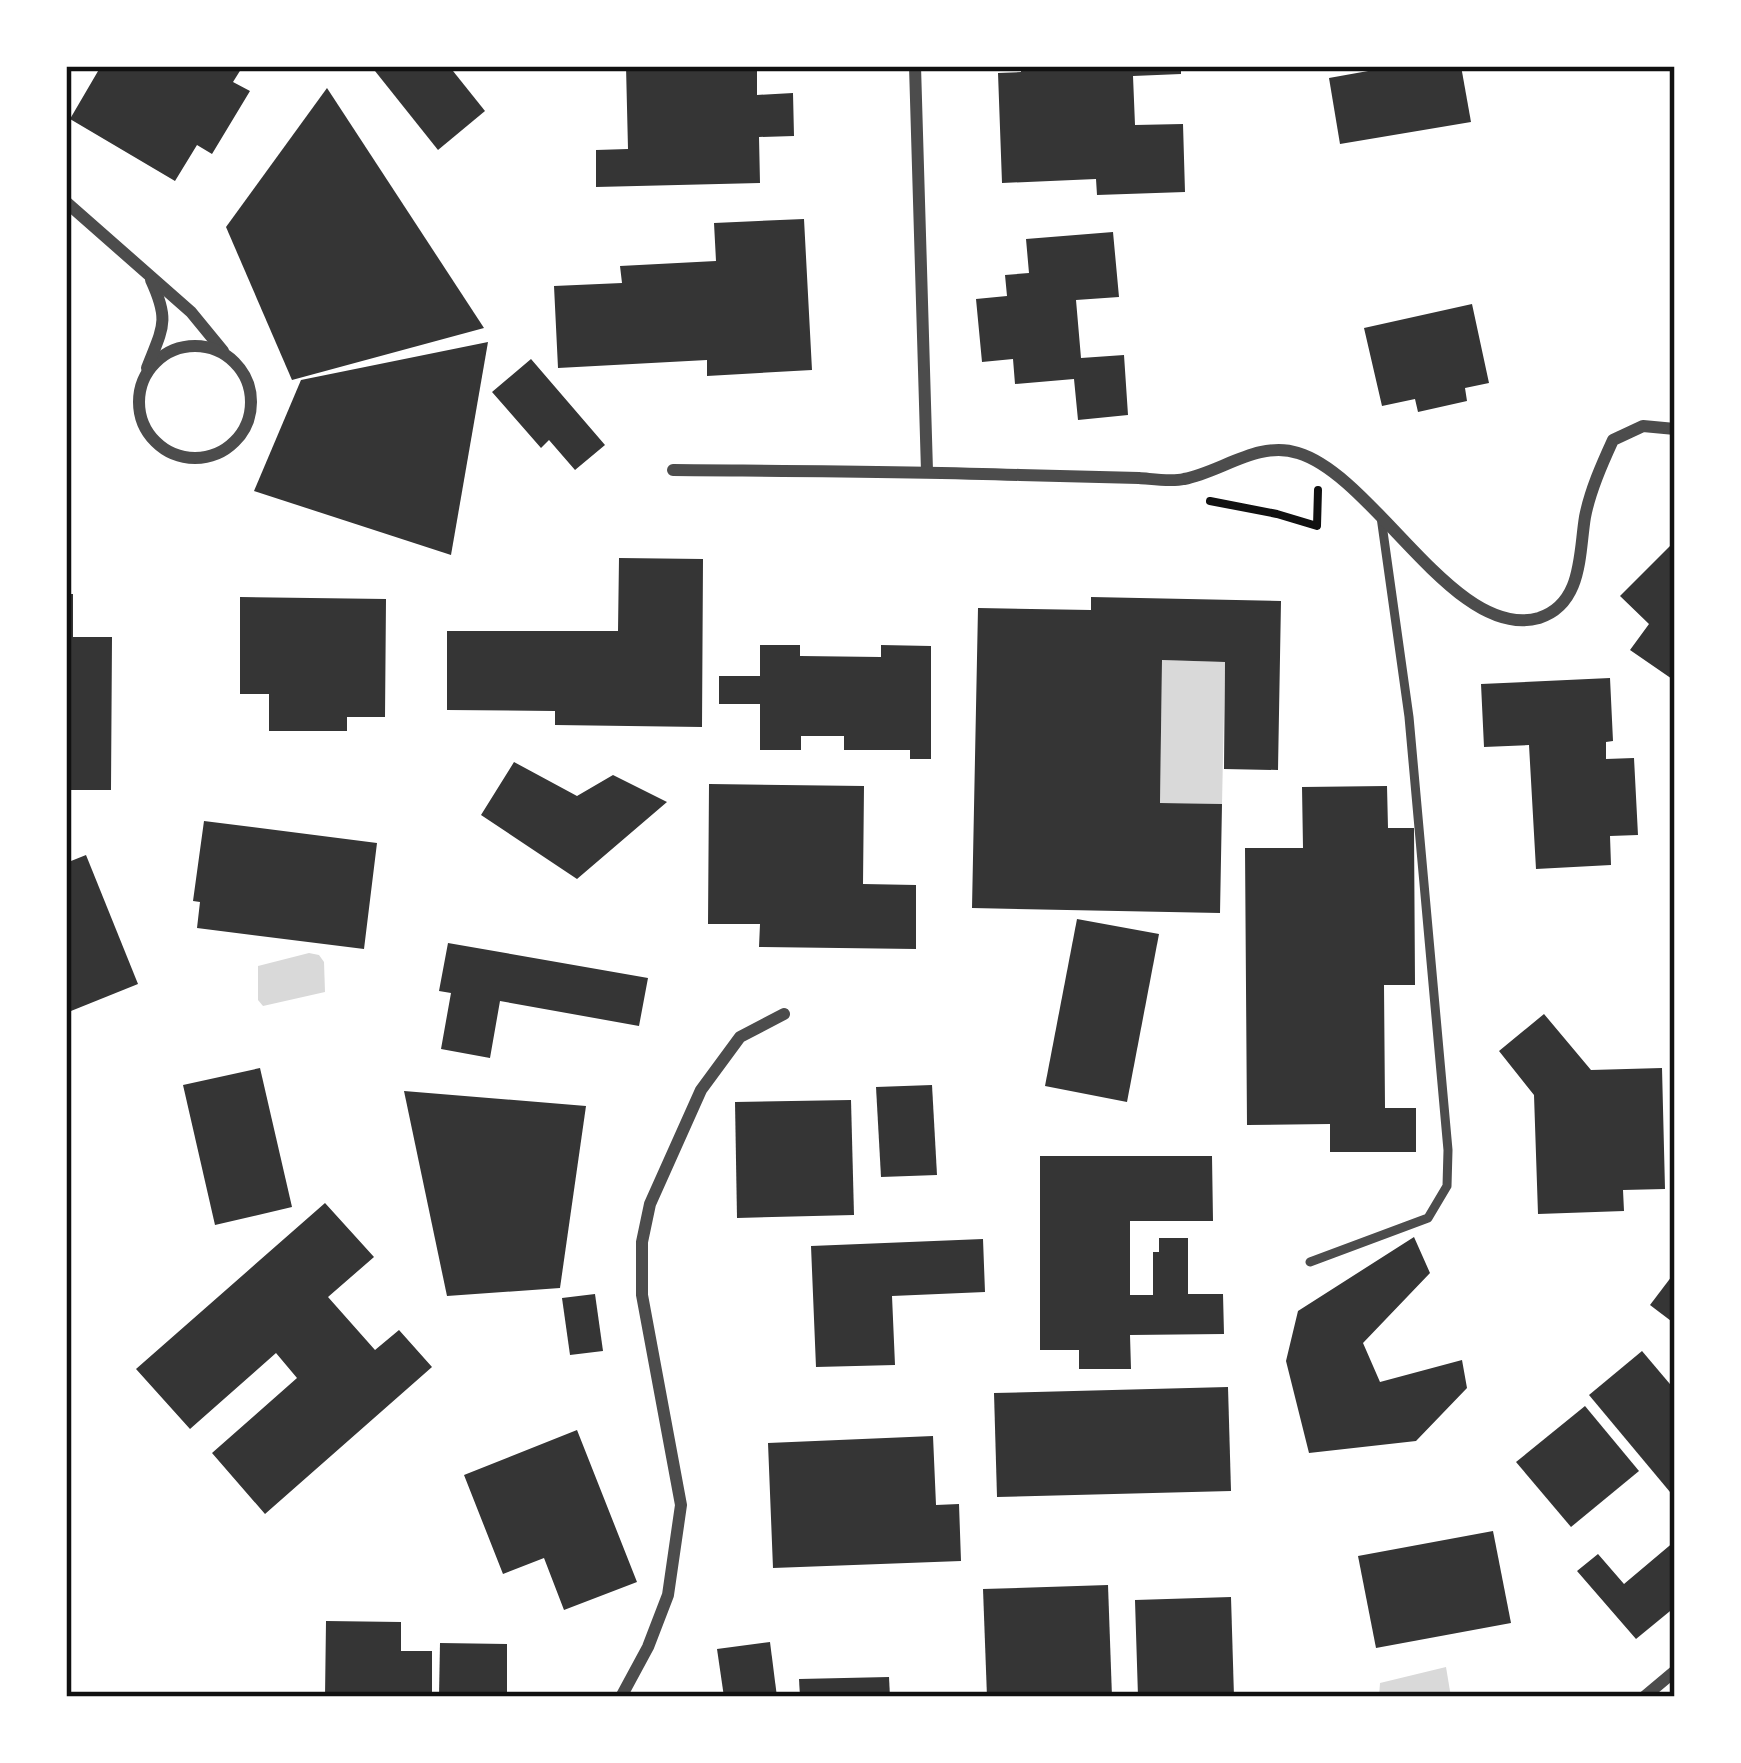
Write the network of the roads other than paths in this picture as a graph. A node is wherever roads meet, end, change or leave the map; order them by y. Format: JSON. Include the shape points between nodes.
{"nodes":[{"id":1,"x":915,"y":66,"type":"edge"},
{"id":2,"x":66,"y":202,"type":"edge"},
{"id":3,"x":147,"y":271,"type":"junction"},
{"id":4,"x":228,"y":357,"type":"junction"},
{"id":5,"x":147,"y":369,"type":"junction"},
{"id":6,"x":1675,"y":429,"type":"edge"},
{"id":7,"x":674,"y":470,"type":"dead end"},
{"id":8,"x":927,"y":471,"type":"junction"},
{"id":9,"x":1381,"y":517,"type":"junction"},
{"id":10,"x":784,"y":1014,"type":"dead end"},
{"id":11,"x":1310,"y":1262,"type":"dead end"},
{"id":12,"x":1675,"y":1672,"type":"edge"},
{"id":13,"x":621,"y":1697,"type":"edge"},
{"id":14,"x":1643,"y":1697,"type":"edge"}],
"edges":[{"from":1,"to":8,"type":"street"},
{"from":2,"to":3,"type":"street"},
{"from":3,"to":4,"type":"street"},
{"from":3,"to":5,"type":"street","via":[[164,309]]},
{"from":4,"to":5,"type":"street","via":[[185,346]]},
{"from":4,"to":5,"type":"street","via":[[250,389],[251,409],[231,445],[212,456],[166,451],[147,432],[138,407]]},
{"from":6,"to":9,"type":"street","via":[[1643,426],[1613,440],[1586,514],[1578,576],[1561,606],[1538,618],[1488,612],[1454,590]]},
{"from":7,"to":8,"type":"street"},
{"from":8,"to":9,"type":"street","via":[[1183,480],[1269,451],[1298,453]]},
{"from":9,"to":11,"type":"lane","via":[[1409,717],[1447,1186],[1428,1218]]},
{"from":10,"to":13,"type":"street","via":[[740,1037],[700,1090],[650,1204],[642,1295],[681,1505],[668,1595]]},
{"from":12,"to":14,"type":"street"}]}
